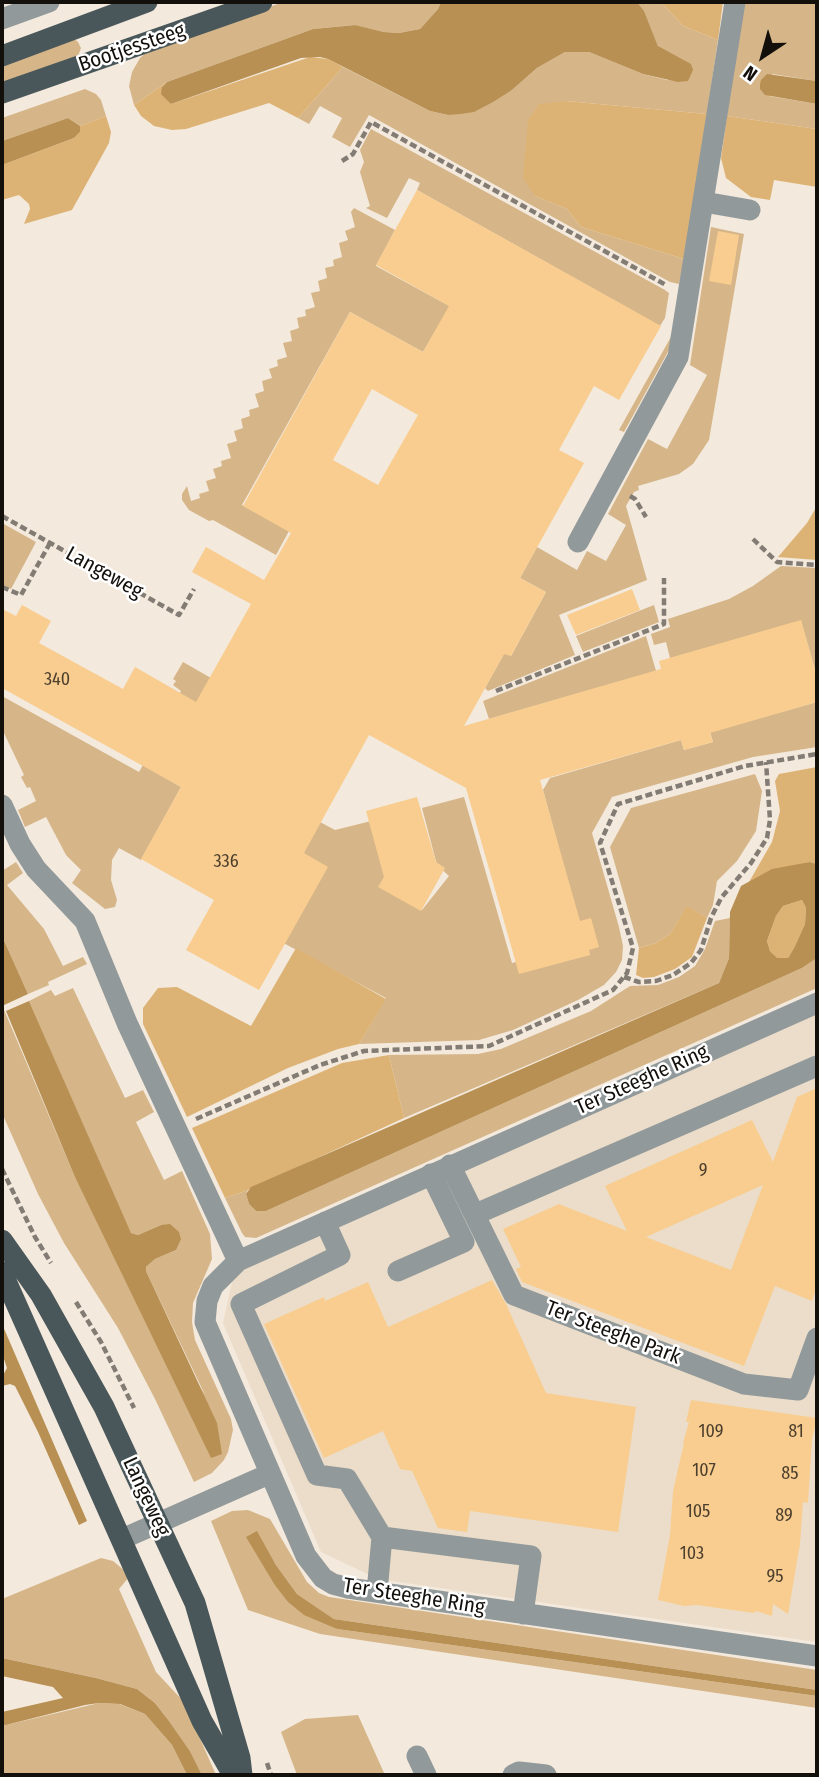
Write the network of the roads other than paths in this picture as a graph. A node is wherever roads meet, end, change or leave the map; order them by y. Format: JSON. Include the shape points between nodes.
{"nodes":[{"id":1,"x":49,"y":2,"type":"edge"},
{"id":2,"x":146,"y":2,"type":"edge"},
{"id":3,"x":262,"y":2,"type":"edge"},
{"id":4,"x":735,"y":2,"type":"edge"},
{"id":5,"x":2,"y":19,"type":"edge"},
{"id":6,"x":2,"y":55,"type":"edge"},
{"id":7,"x":2,"y":93,"type":"edge"},
{"id":8,"x":704,"y":202,"type":"junction"},
{"id":9,"x":750,"y":210,"type":"dead end"},
{"id":10,"x":578,"y":542,"type":"dead end"},
{"id":11,"x":2,"y":805,"type":"edge"},
{"id":12,"x":817,"y":1003,"type":"edge"},
{"id":13,"x":817,"y":1066,"type":"edge"},
{"id":14,"x":441,"y":1170,"type":"junction"},
{"id":15,"x":476,"y":1214,"type":"junction"},
{"id":16,"x":326,"y":1222,"type":"junction"},
{"id":17,"x":2,"y":1240,"type":"edge"},
{"id":18,"x":238,"y":1261,"type":"junction"},
{"id":19,"x":398,"y":1271,"type":"dead end"},
{"id":20,"x":2,"y":1272,"type":"edge"},
{"id":21,"x":817,"y":1338,"type":"edge"},
{"id":22,"x":269,"y":1474,"type":"junction"},
{"id":23,"x":158,"y":1524,"type":"junction"},
{"id":24,"x":382,"y":1537,"type":"junction"},
{"id":25,"x":122,"y":1539,"type":"junction"},
{"id":26,"x":377,"y":1592,"type":"junction"},
{"id":27,"x":523,"y":1614,"type":"junction"},
{"id":28,"x":817,"y":1652,"type":"edge"},
{"id":29,"x":233,"y":1775,"type":"edge"},
{"id":30,"x":242,"y":1775,"type":"edge"},
{"id":31,"x":513,"y":1775,"type":"edge"},
{"id":32,"x":547,"y":1775,"type":"edge"}],
"edges":[{"from":1,"to":5,"type":"street"},
{"from":2,"to":6,"type":"main road","name":"Bootjessteeg"},
{"from":3,"to":7,"type":"main road","name":"Bootjessteeg"},
{"from":4,"to":8,"type":"street"},
{"from":8,"to":9,"type":"street"},
{"from":8,"to":10,"type":"street","via":[[678,357]]},
{"from":11,"to":18,"type":"street","via":[[36,869],[85,921],[127,1023]]},
{"from":12,"to":14,"type":"street","name":"Ter Steeghe Ring"},
{"from":13,"to":15,"type":"street"},
{"from":14,"to":15,"type":"street","name":"Ter Steeghe Park"},
{"from":14,"to":16,"type":"street","name":"Ter Steeghe Ring"},
{"from":14,"to":19,"type":"street","via":[[464,1242]]},
{"from":15,"to":21,"type":"street","name":"Ter Steeghe Park","via":[[514,1295],[744,1384],[798,1390]]},
{"from":16,"to":18,"type":"street","name":"Ter Steeghe Ring"},
{"from":16,"to":24,"type":"street","via":[[340,1255],[241,1304],[317,1475],[347,1479]]},
{"from":17,"to":23,"type":"main road","name":"Langeweg","via":[[74,1352]]},
{"from":18,"to":22,"type":"street","name":"Ter Steeghe Ring","via":[[213,1286],[205,1322]]},
{"from":20,"to":25,"type":"main road","name":"Langeweg"},
{"from":22,"to":23,"type":"street"},
{"from":22,"to":26,"type":"street","name":"Ter Steeghe Ring","via":[[306,1556],[324,1578],[348,1588]]},
{"from":23,"to":25,"type":"street"},
{"from":23,"to":30,"type":"main road","name":"Langeweg","via":[[202,1624]]},
{"from":24,"to":26,"type":"street"},
{"from":24,"to":27,"type":"street","via":[[531,1556]]},
{"from":25,"to":29,"type":"main road","name":"Langeweg","via":[[202,1721]]},
{"from":26,"to":27,"type":"street","name":"Ter Steeghe Ring"},
{"from":27,"to":28,"type":"street","name":"Ter Steeghe Ring"},
{"from":31,"to":32,"type":"street"}]}
